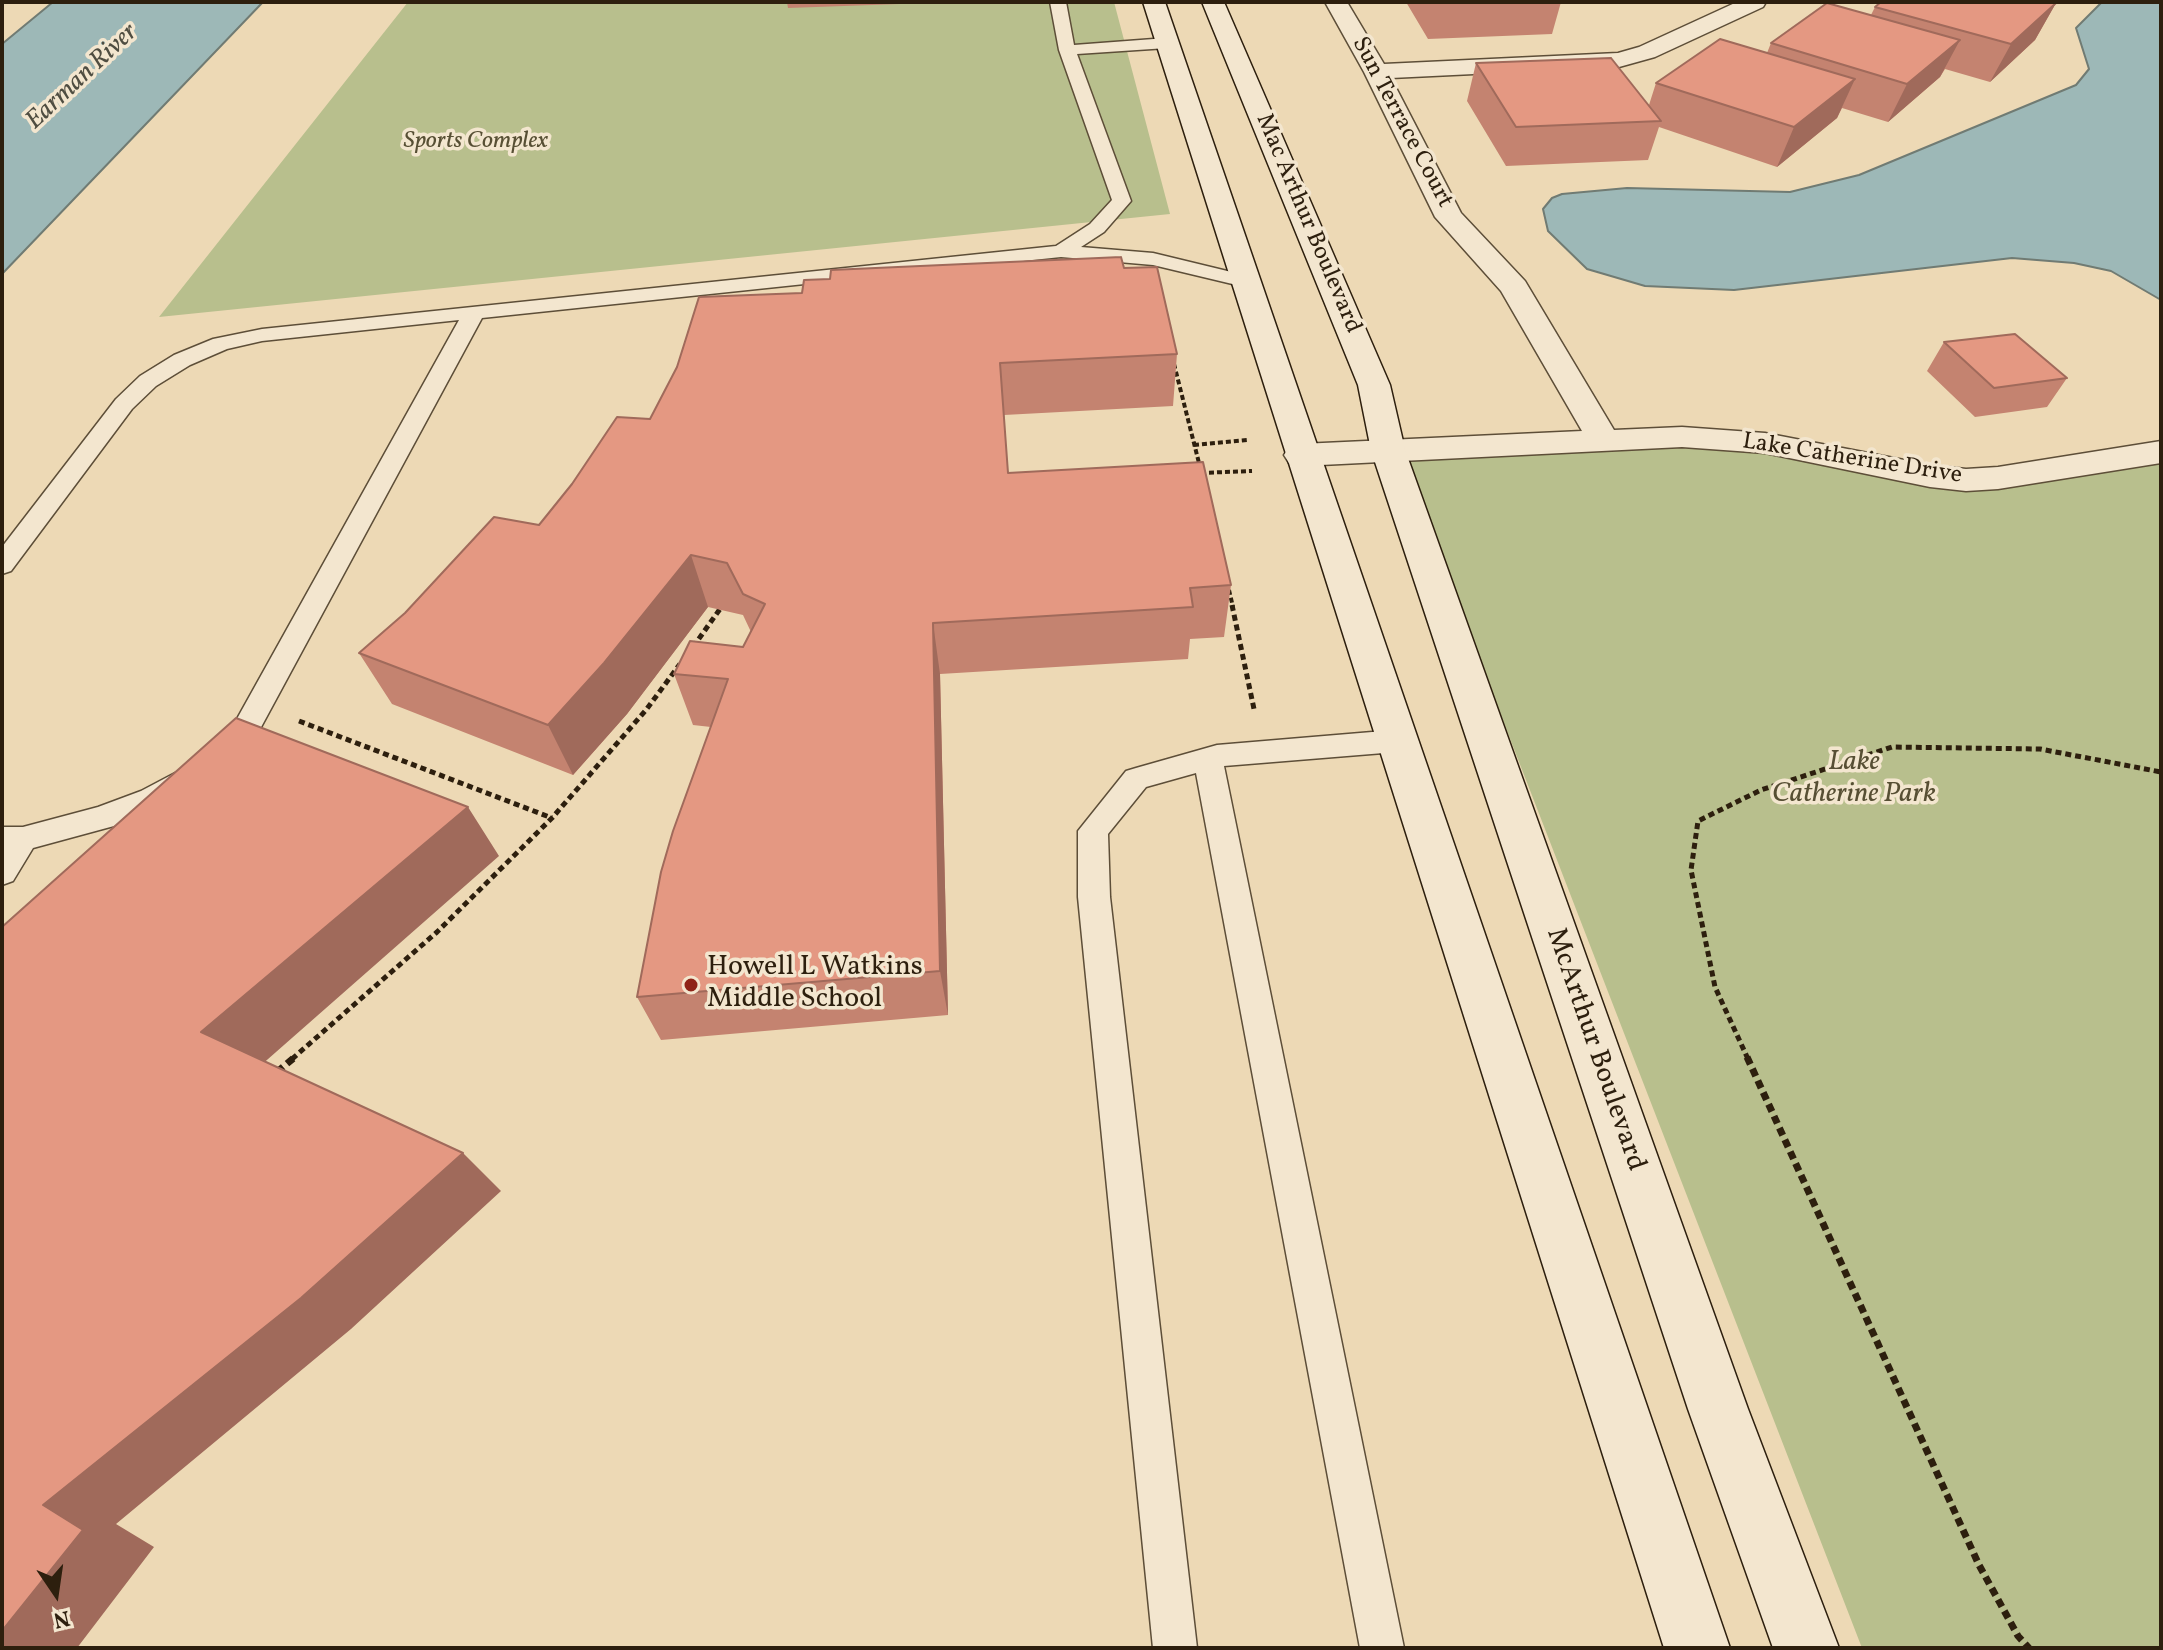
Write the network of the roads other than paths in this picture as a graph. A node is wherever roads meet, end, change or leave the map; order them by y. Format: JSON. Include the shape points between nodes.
{"nodes":[{"id":1,"x":1058,"y":2,"type":"edge"},
{"id":2,"x":1154,"y":2,"type":"edge"},
{"id":3,"x":1213,"y":2,"type":"edge"},
{"id":4,"x":1336,"y":2,"type":"edge"},
{"id":5,"x":1755,"y":2,"type":"edge"},
{"id":6,"x":1167,"y":43,"type":"junction"},
{"id":7,"x":1067,"y":50,"type":"junction"},
{"id":8,"x":1376,"y":72,"type":"junction"},
{"id":9,"x":1061,"y":251,"type":"junction"},
{"id":10,"x":1245,"y":281,"type":"junction"},
{"id":11,"x":474,"y":313,"type":"junction"},
{"id":12,"x":1603,"y":439,"type":"junction"},
{"id":13,"x":1388,"y":450,"type":"junction"},
{"id":14,"x":2161,"y":452,"type":"edge"},
{"id":15,"x":1301,"y":455,"type":"junction"},
{"id":16,"x":2,"y":565,"type":"edge"},
{"id":17,"x":1396,"y":741,"type":"junction"},
{"id":18,"x":1208,"y":758,"type":"junction"},
{"id":19,"x":12,"y":839,"type":"edge"},
{"id":20,"x":2,"y":872,"type":"edge"},
{"id":21,"x":1175,"y":1648,"type":"edge"},
{"id":22,"x":1382,"y":1648,"type":"edge"},
{"id":23,"x":1697,"y":1648,"type":"edge"},
{"id":24,"x":1806,"y":1648,"type":"edge"}],
"edges":[{"from":1,"to":7,"type":"lane"},
{"from":2,"to":6,"type":"street"},
{"from":3,"to":13,"type":"street","name":"Mac Arthur Boulevard","via":[[1374,385]]},
{"from":4,"to":8,"type":"street","name":"Sun Terrace Court"},
{"from":5,"to":8,"type":"street","via":[[1619,60]]},
{"from":6,"to":7,"type":"lane"},
{"from":6,"to":10,"type":"street"},
{"from":7,"to":9,"type":"lane","via":[[1122,201],[1097,228]]},
{"from":8,"to":12,"type":"street","name":"Sun Terrace Court","via":[[1449,217],[1514,287]]},
{"from":9,"to":10,"type":"lane","via":[[1153,259]]},
{"from":9,"to":11,"type":"lane"},
{"from":10,"to":15,"type":"street"},
{"from":11,"to":16,"type":"lane","via":[[277,334],[221,344],[182,360],[124,404]]},
{"from":11,"to":19,"type":"lane","via":[[243,734],[201,770],[151,799],[103,818]]},
{"from":12,"to":13,"type":"street","name":"Lake Catherine Drive"},
{"from":12,"to":14,"type":"street","name":"Lake Catherine Drive","via":[[1765,443],[1966,480]]},
{"from":13,"to":15,"type":"street","name":"Lake Catherine Drive"},
{"from":13,"to":24,"type":"street","name":"McArthur Boulevard","via":[[1712,1394]]},
{"from":15,"to":17,"type":"street"},
{"from":17,"to":18,"type":"lane"},
{"from":17,"to":23,"type":"street"},
{"from":18,"to":21,"type":"lane","via":[[1136,779],[1093,831],[1094,897]]},
{"from":18,"to":22,"type":"lane"},
{"from":19,"to":20,"type":"lane"}]}
